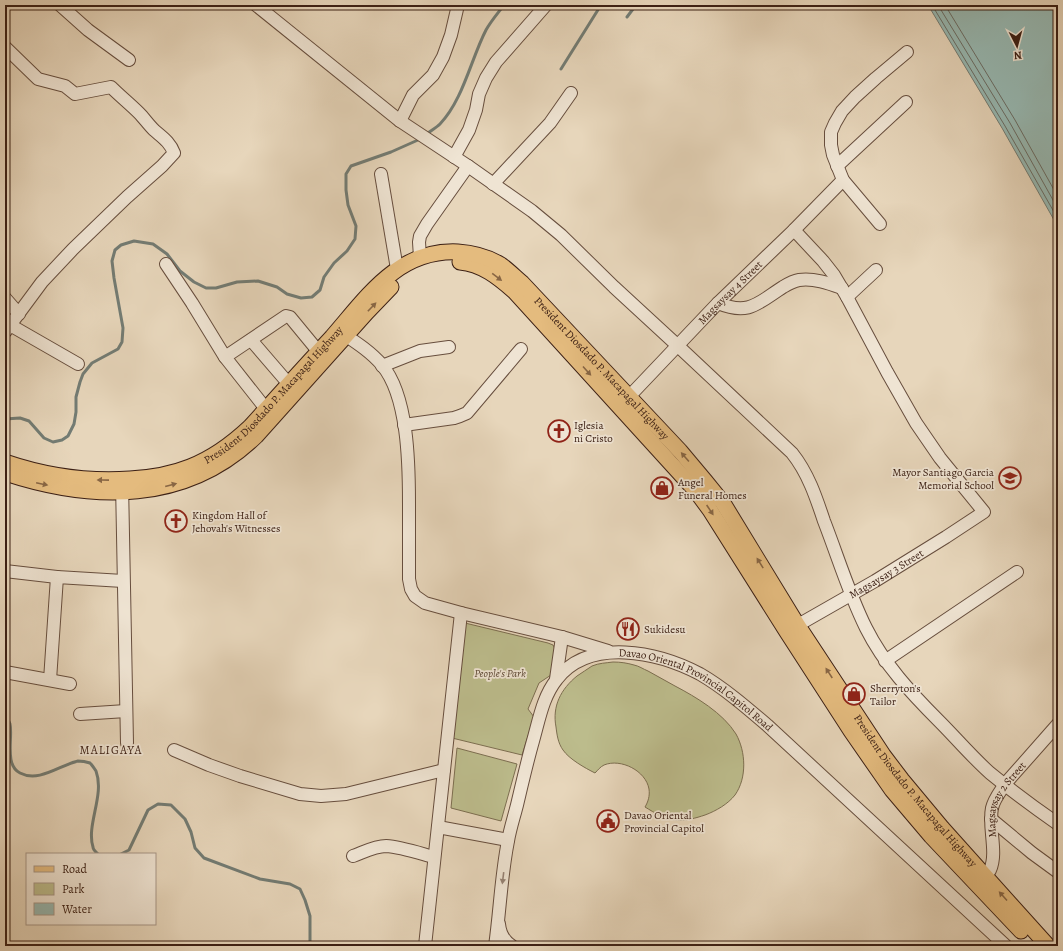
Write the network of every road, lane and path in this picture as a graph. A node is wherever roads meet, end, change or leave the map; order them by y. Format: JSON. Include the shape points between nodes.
{"nodes":[{"id":1,"x":60,"y":5,"type":"edge"},
{"id":2,"x":256,"y":5,"type":"edge"},
{"id":3,"x":458,"y":5,"type":"edge"},
{"id":4,"x":546,"y":5,"type":"edge"},
{"id":5,"x":5,"y":47,"type":"edge"},
{"id":6,"x":908,"y":52,"type":"dead end"},
{"id":7,"x":129,"y":60,"type":"dead end"},
{"id":8,"x":571,"y":93,"type":"dead end"},
{"id":9,"x":906,"y":102,"type":"dead end"},
{"id":10,"x":400,"y":122,"type":"junction"},
{"id":11,"x":454,"y":157,"type":"junction"},
{"id":12,"x":468,"y":166,"type":"junction"},
{"id":13,"x":837,"y":166,"type":"junction"},
{"id":14,"x":381,"y":174,"type":"dead end"},
{"id":15,"x":842,"y":180,"type":"junction"},
{"id":16,"x":493,"y":184,"type":"junction"},
{"id":17,"x":880,"y":224,"type":"dead end"},
{"id":18,"x":794,"y":230,"type":"junction"},
{"id":19,"x":420,"y":257,"type":"junction"},
{"id":20,"x":166,"y":264,"type":"dead end"},
{"id":21,"x":397,"y":269,"type":"junction"},
{"id":22,"x":876,"y":270,"type":"dead end"},
{"id":23,"x":844,"y":292,"type":"junction"},
{"id":24,"x":5,"y":298,"type":"edge"},
{"id":25,"x":718,"y":303,"type":"junction"},
{"id":26,"x":19,"y":314,"type":"junction"},
{"id":27,"x":8,"y":329,"type":"edge"},
{"id":28,"x":342,"y":333,"type":"junction"},
{"id":29,"x":251,"y":340,"type":"junction"},
{"id":30,"x":678,"y":346,"type":"junction"},
{"id":31,"x":449,"y":347,"type":"dead end"},
{"id":32,"x":521,"y":349,"type":"dead end"},
{"id":33,"x":318,"y":351,"type":"junction"},
{"id":34,"x":225,"y":357,"type":"junction"},
{"id":35,"x":78,"y":364,"type":"dead end"},
{"id":36,"x":382,"y":366,"type":"junction"},
{"id":37,"x":292,"y":388,"type":"junction"},
{"id":38,"x":624,"y":402,"type":"junction"},
{"id":39,"x":266,"y":409,"type":"junction"},
{"id":40,"x":404,"y":425,"type":"junction"},
{"id":41,"x":216,"y":460,"type":"junction"},
{"id":42,"x":5,"y":462,"type":"edge"},
{"id":43,"x":5,"y":473,"type":"edge"},
{"id":44,"x":122,"y":486,"type":"junction"},
{"id":45,"x":5,"y":571,"type":"edge"},
{"id":46,"x":1017,"y":572,"type":"dead end"},
{"id":47,"x":57,"y":577,"type":"junction"},
{"id":48,"x":123,"y":581,"type":"junction"},
{"id":49,"x":851,"y":595,"type":"junction"},
{"id":50,"x":461,"y":613,"type":"junction"},
{"id":51,"x":793,"y":629,"type":"junction"},
{"id":52,"x":562,"y":637,"type":"junction"},
{"id":53,"x":613,"y":652,"type":"junction"},
{"id":54,"x":885,"y":661,"type":"junction"},
{"id":55,"x":5,"y":672,"type":"edge"},
{"id":56,"x":556,"y":679,"type":"junction"},
{"id":57,"x":50,"y":680,"type":"junction"},
{"id":58,"x":70,"y":684,"type":"dead end"},
{"id":59,"x":126,"y":711,"type":"junction"},
{"id":60,"x":80,"y":714,"type":"dead end"},
{"id":61,"x":1058,"y":724,"type":"edge"},
{"id":62,"x":127,"y":743,"type":"dead end"},
{"id":63,"x":174,"y":750,"type":"dead end"},
{"id":64,"x":444,"y":770,"type":"junction"},
{"id":65,"x":1005,"y":784,"type":"junction"},
{"id":66,"x":991,"y":819,"type":"junction"},
{"id":67,"x":1058,"y":824,"type":"edge"},
{"id":68,"x":438,"y":827,"type":"junction"},
{"id":69,"x":508,"y":840,"type":"junction"},
{"id":70,"x":353,"y":856,"type":"dead end"},
{"id":71,"x":434,"y":857,"type":"junction"},
{"id":72,"x":1058,"y":872,"type":"edge"},
{"id":73,"x":982,"y":880,"type":"junction"},
{"id":74,"x":499,"y":921,"type":"junction"},
{"id":75,"x":425,"y":946,"type":"edge"},
{"id":76,"x":495,"y":946,"type":"edge"},
{"id":77,"x":512,"y":946,"type":"edge"},
{"id":78,"x":1006,"y":946,"type":"edge"},
{"id":79,"x":1036,"y":946,"type":"edge"},
{"id":80,"x":1048,"y":946,"type":"edge"}],
"edges":[{"from":1,"to":7,"type":"street","via":[[88,30]]},
{"from":2,"to":10,"type":"street"},
{"from":3,"to":10,"type":"street","via":[[443,57],[433,75],[413,95]]},
{"from":4,"to":11,"type":"street","via":[[496,62],[486,78],[469,130]]},
{"from":5,"to":26,"type":"street","via":[[38,80],[65,86],[75,94],[111,87],[168,141],[174,153],[72,250],[42,282]]},
{"from":6,"to":13,"type":"street","via":[[842,111],[831,132],[833,155]]},
{"from":8,"to":16,"type":"street","via":[[550,123]]},
{"from":9,"to":13,"type":"street"},
{"from":10,"to":11,"type":"street"},
{"from":11,"to":12,"type":"street"},
{"from":12,"to":16,"type":"street"},
{"from":12,"to":19,"type":"street","via":[[426,224],[420,236]]},
{"from":13,"to":15,"type":"street"},
{"from":14,"to":21,"type":"street"},
{"from":15,"to":17,"type":"street"},
{"from":15,"to":18,"type":"street","name":"Magsaysay 4 Street"},
{"from":16,"to":30,"type":"street","via":[[561,235]]},
{"from":18,"to":23,"type":"street","via":[[823,261]]},
{"from":18,"to":25,"type":"street","name":"Magsaysay 4 Street"},
{"from":19,"to":21,"type":"main road","name":"President Diosdado P. Macapagal Highway"},
{"from":19,"to":38,"type":"main road","name":"President Diosdado P. Macapagal Highway","via":[[439,253],[469,253],[501,265],[532,293]]},
{"from":20,"to":34,"type":"street"},
{"from":21,"to":28,"type":"main road","name":"President Diosdado P. Macapagal Highway","via":[[359,305]]},
{"from":22,"to":23,"type":"street"},
{"from":23,"to":25,"type":"street","via":[[819,280],[808,279],[790,283],[753,306],[733,308]]},
{"from":23,"to":49,"type":"street","name":"Magsaysay 3 Street","via":[[916,423],[940,458],[984,512]]},
{"from":24,"to":26,"type":"street"},
{"from":25,"to":30,"type":"street","name":"Magsaysay 4 Street"},
{"from":26,"to":27,"type":"street"},
{"from":27,"to":35,"type":"street"},
{"from":28,"to":33,"type":"main road","name":"President Diosdado P. Macapagal Highway"},
{"from":28,"to":36,"type":"street","via":[[370,352]]},
{"from":28,"to":37,"type":"main road","name":"President Diosdado P. Macapagal Highway"},
{"from":28,"to":38,"type":"main road","name":"President Diosdado P. Macapagal Highway","one_way":true,"via":[[392,286],[412,272],[440,263],[467,263],[495,274],[514,290]]},
{"from":29,"to":33,"type":"street","via":[[288,316]]},
{"from":29,"to":34,"type":"street"},
{"from":29,"to":37,"type":"street"},
{"from":30,"to":38,"type":"street","name":"Magsaysay 4 Street"},
{"from":30,"to":49,"type":"street","via":[[792,453],[800,464],[815,496]]},
{"from":31,"to":36,"type":"street","via":[[420,351]]},
{"from":32,"to":40,"type":"street","via":[[467,413],[454,418]]},
{"from":33,"to":37,"type":"main road","name":"President Diosdado P. Macapagal Highway"},
{"from":34,"to":39,"type":"street"},
{"from":36,"to":40,"type":"street","via":[[398,395]]},
{"from":37,"to":39,"type":"main road","name":"President Diosdado P. Macapagal Highway"},
{"from":37,"to":41,"type":"main road","name":"President Diosdado P. Macapagal Highway","via":[[256,436],[233,456]]},
{"from":38,"to":51,"type":"main road","name":"President Diosdado P. Macapagal Highway","via":[[696,491]]},
{"from":39,"to":41,"type":"main road","name":"President Diosdado P. Macapagal Highway"},
{"from":40,"to":50,"type":"street","via":[[409,472],[411,589],[415,596],[425,603]]},
{"from":41,"to":44,"type":"main road","name":"President Diosdado P. Macapagal Highway","via":[[194,477],[179,483],[163,487]]},
{"from":44,"to":42,"type":"main road","name":"President Diosdado P. Macapagal Highway","one_way":true,"via":[[58,476]]},
{"from":43,"to":44,"type":"main road","name":"President Diosdado P. Macapagal Highway","one_way":true,"via":[[72,490],[102,492]]},
{"from":44,"to":48,"type":"street"},
{"from":45,"to":47,"type":"street"},
{"from":46,"to":54,"type":"street"},
{"from":47,"to":48,"type":"street"},
{"from":47,"to":57,"type":"street"},
{"from":48,"to":59,"type":"street"},
{"from":49,"to":51,"type":"street","name":"Magsaysay 3 Street"},
{"from":49,"to":54,"type":"street","via":[[866,629]]},
{"from":50,"to":52,"type":"street"},
{"from":50,"to":64,"type":"street"},
{"from":51,"to":73,"type":"main road","name":"President Diosdado P. Macapagal Highway","via":[[855,737],[892,790],[931,836]]},
{"from":52,"to":53,"type":"street"},
{"from":52,"to":56,"type":"street"},
{"from":53,"to":56,"type":"street","name":"Davao Oriental Provincial Capitol Road","via":[[582,659]]},
{"from":53,"to":78,"type":"street","name":"Davao Oriental Provincial Capitol Road","via":[[646,656],[680,665],[733,697]]},
{"from":54,"to":65,"type":"street","via":[[913,695]]},
{"from":55,"to":57,"type":"street"},
{"from":56,"to":69,"type":"street","name":"Davao Oriental Provincial Capitol Road","via":[[542,709]]},
{"from":57,"to":58,"type":"street"},
{"from":59,"to":60,"type":"street"},
{"from":59,"to":62,"type":"street"},
{"from":61,"to":65,"type":"street","name":"Magsaysay 2 Street"},
{"from":63,"to":64,"type":"street","via":[[209,766],[240,776],[300,794],[321,796],[346,794]]},
{"from":64,"to":68,"type":"street"},
{"from":65,"to":66,"type":"street","name":"Magsaysay 2 Street","via":[[993,803]]},
{"from":65,"to":67,"type":"street"},
{"from":66,"to":72,"type":"street"},
{"from":66,"to":73,"type":"street","name":"Magsaysay 2 Street","via":[[992,863]]},
{"from":68,"to":69,"type":"street"},
{"from":68,"to":71,"type":"street"},
{"from":69,"to":74,"type":"street","name":"Davao Oriental Provincial Capitol Road","one_way":true},
{"from":70,"to":71,"type":"street","via":[[385,846]]},
{"from":71,"to":75,"type":"street"},
{"from":73,"to":79,"type":"main road","name":"President Diosdado P. Macapagal Highway"},
{"from":80,"to":73,"type":"main road","name":"President Diosdado P. Macapagal Highway","one_way":true},
{"from":74,"to":76,"type":"street"},
{"from":74,"to":77,"type":"street","via":[[499,930]]}]}
